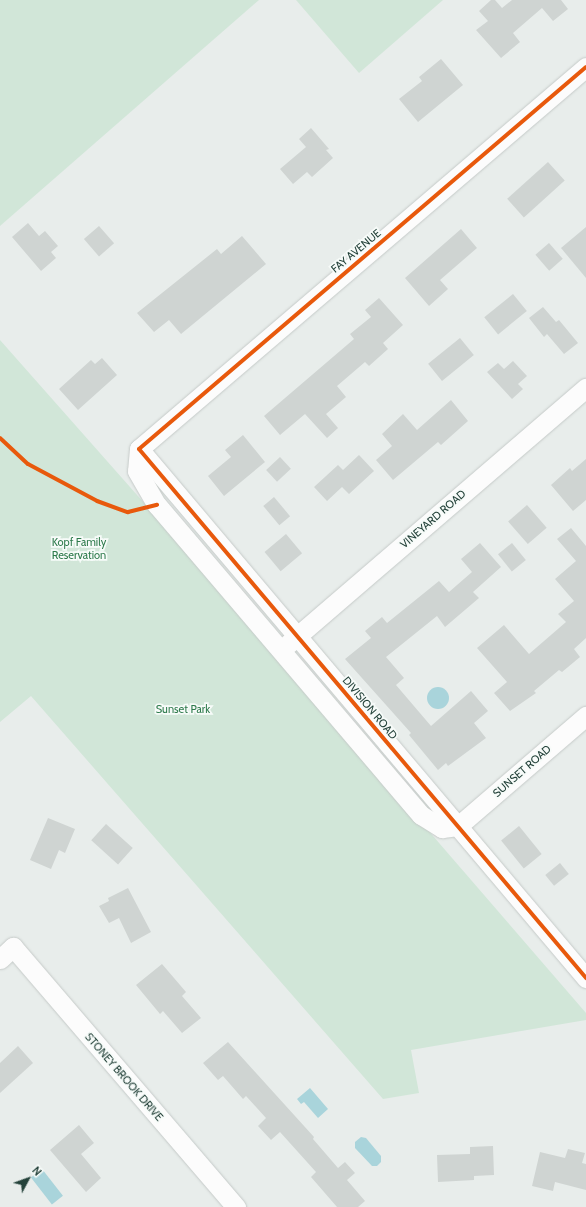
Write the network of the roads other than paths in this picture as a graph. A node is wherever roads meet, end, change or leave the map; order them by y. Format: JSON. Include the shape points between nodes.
{"nodes":[{"id":1,"x":586,"y":67,"type":"edge"},
{"id":2,"x":586,"y":388,"type":"edge"},
{"id":3,"x":139,"y":449,"type":"junction"},
{"id":4,"x":298,"y":636,"type":"junction"},
{"id":5,"x":280,"y":650,"type":"junction"},
{"id":6,"x":586,"y":716,"type":"edge"},
{"id":7,"x":458,"y":826,"type":"junction"},
{"id":8,"x":6,"y":953,"type":"edge"},
{"id":9,"x":586,"y":978,"type":"edge"},
{"id":10,"x":236,"y":1207,"type":"edge"}],
"edges":[{"from":1,"to":3,"type":"street","name":"FAY AVENUE"},
{"from":2,"to":4,"type":"street","name":"VINEYARD ROAD"},
{"from":3,"to":4,"type":"street","name":"DIVISION ROAD"},
{"from":3,"to":5,"type":"street","via":[[137,471],[157,505]]},
{"from":4,"to":5,"type":"street","name":"VINEYARD ROAD"},
{"from":4,"to":7,"type":"street","name":"DIVISION ROAD"},
{"from":5,"to":7,"type":"street","via":[[421,815],[442,828]]},
{"from":6,"to":7,"type":"street","name":"SUNSET ROAD"},
{"from":7,"to":9,"type":"street","name":"DIVISION ROAD"},
{"from":8,"to":10,"type":"street","name":"STONEY BROOK DRIVE"}]}
